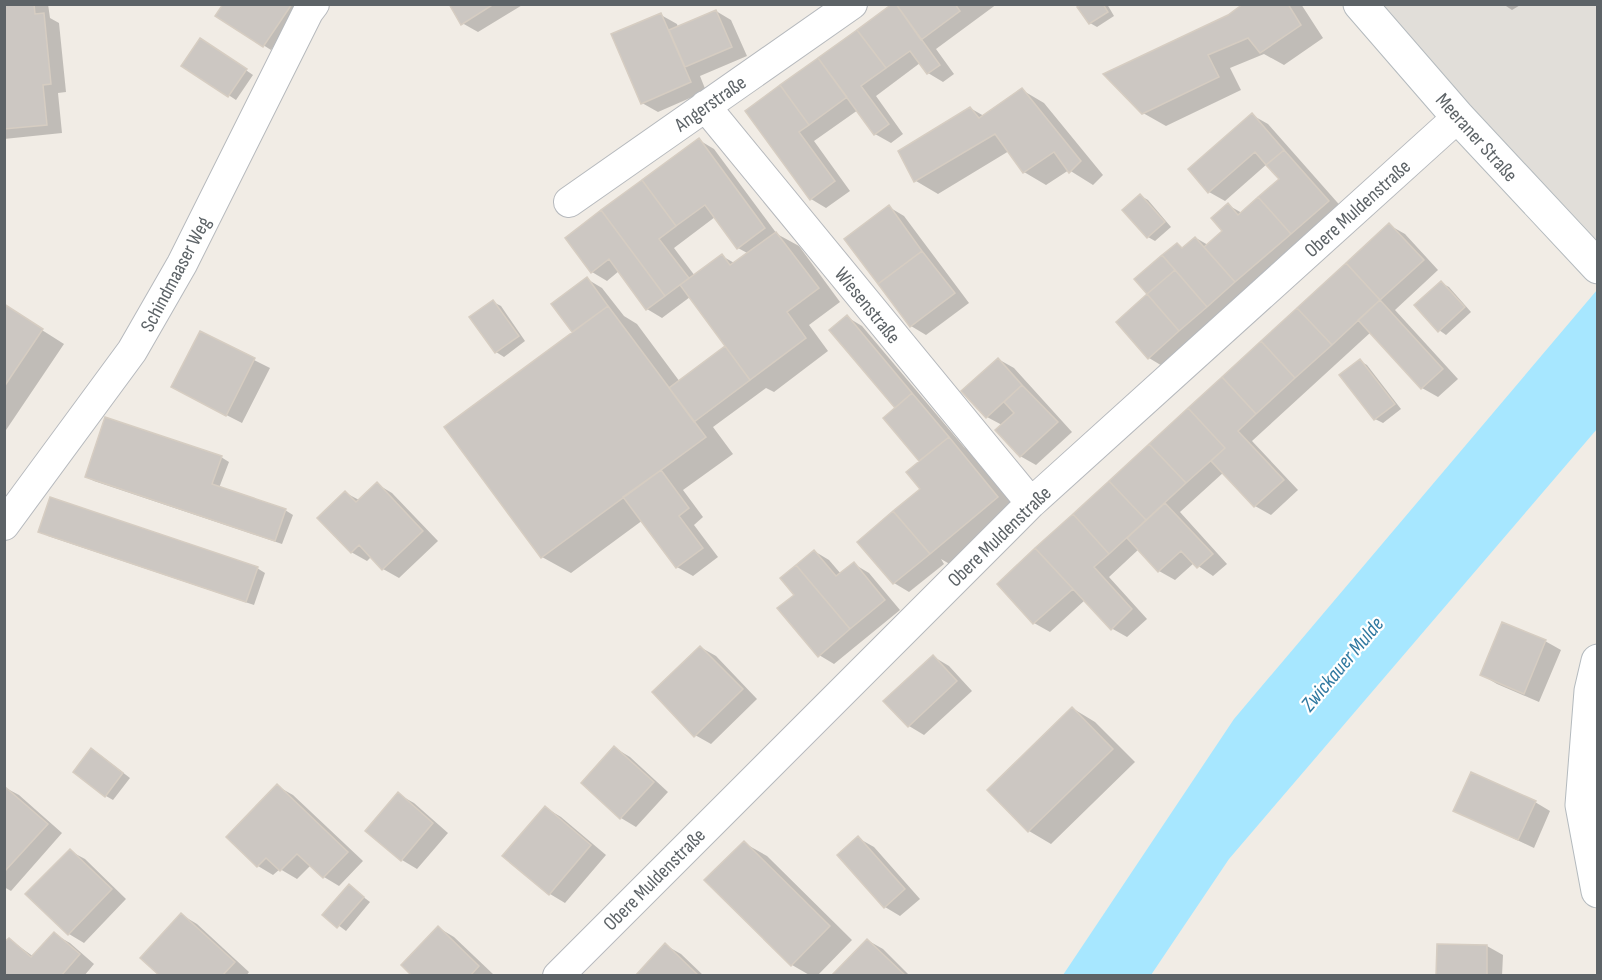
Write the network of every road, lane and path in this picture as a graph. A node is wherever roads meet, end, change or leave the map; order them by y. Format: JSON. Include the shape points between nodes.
{"nodes":[{"id":1,"x":314,"y":4,"type":"edge"},
{"id":2,"x":852,"y":4,"type":"edge"},
{"id":3,"x":1360,"y":4,"type":"edge"},
{"id":4,"x":705,"y":106,"type":"junction"},
{"id":5,"x":1458,"y":117,"type":"junction"},
{"id":6,"x":569,"y":202,"type":"dead end"},
{"id":7,"x":1589,"y":259,"type":"edge"},
{"id":8,"x":1031,"y":503,"type":"junction"},
{"id":9,"x":4,"y":525,"type":"edge"},
{"id":10,"x":1598,"y":661,"type":"edge"},
{"id":11,"x":1598,"y":891,"type":"edge"},
{"id":12,"x":558,"y":975,"type":"edge"}],
"edges":[{"from":1,"to":9,"type":"street","name":"Schindmaaser Weg","via":[[182,264],[132,351]]},
{"from":2,"to":4,"type":"street","name":"Angerstraße"},
{"from":3,"to":5,"type":"street","name":"Meeraner Straße"},
{"from":4,"to":6,"type":"street","name":"Angerstraße"},
{"from":4,"to":8,"type":"street","name":"Wiesenstraße"},
{"from":5,"to":7,"type":"street","name":"Meeraner Straße"},
{"from":5,"to":8,"type":"street","name":"Obere Muldenstraße"},
{"from":8,"to":12,"type":"street","name":"Obere Muldenstraße"},
{"from":10,"to":11,"type":"street","via":[[1591,691],[1582,805]]}]}
